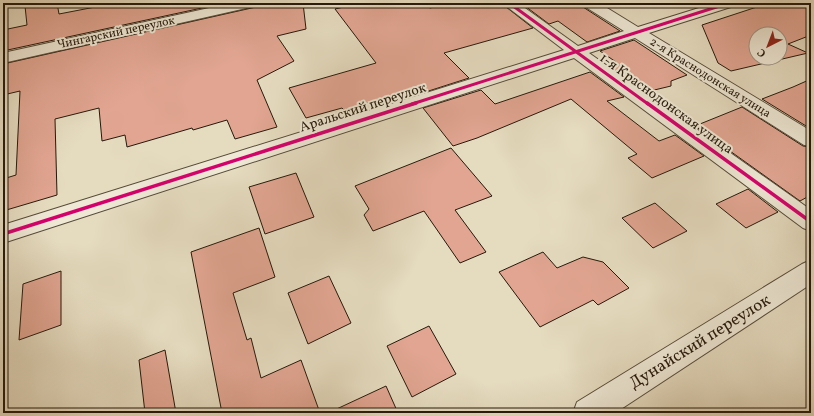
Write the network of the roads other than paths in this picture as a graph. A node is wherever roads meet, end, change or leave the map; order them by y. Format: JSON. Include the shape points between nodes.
{"nodes":[{"id":1,"x":252,"y":3,"type":"edge"},
{"id":2,"x":509,"y":3,"type":"edge"},
{"id":3,"x":589,"y":3,"type":"edge"},
{"id":4,"x":729,"y":3,"type":"edge"},
{"id":5,"x":636,"y":32,"type":"junction"},
{"id":6,"x":576,"y":52,"type":"junction"},
{"id":7,"x":3,"y":58,"type":"edge"},
{"id":8,"x":811,"y":140,"type":"edge"},
{"id":9,"x":811,"y":222,"type":"edge"},
{"id":10,"x":3,"y":234,"type":"edge"},
{"id":11,"x":811,"y":271,"type":"edge"},
{"id":12,"x":588,"y":413,"type":"edge"}],
"edges":[{"from":1,"to":7,"type":"street","name":"Чингарский переулок"},
{"from":2,"to":6,"type":"street","name":"1-я Краснодонская улица"},
{"from":3,"to":5,"type":"street","name":"2-я Краснодонская улица"},
{"from":4,"to":5,"type":"street","name":"Аральский переулок"},
{"from":5,"to":6,"type":"street","name":"Аральский переулок"},
{"from":5,"to":8,"type":"street","name":"2-я Краснодонская улица"},
{"from":6,"to":9,"type":"street","name":"1-я Краснодонская улица"},
{"from":6,"to":10,"type":"street","name":"Аральский переулок"},
{"from":11,"to":12,"type":"street","name":"Дунайский переулок"}]}
